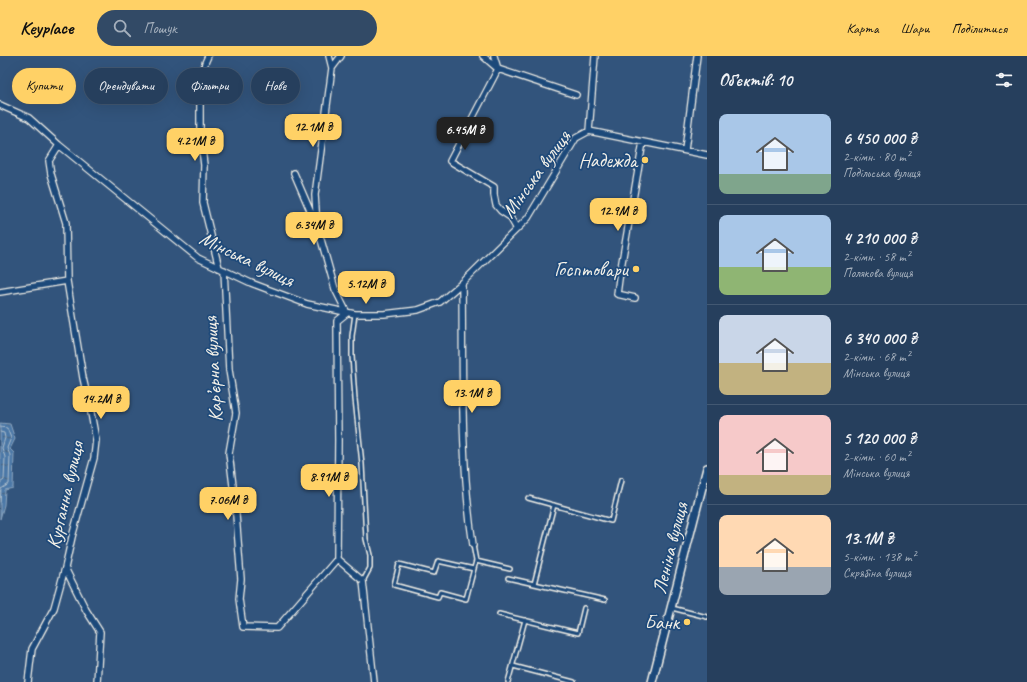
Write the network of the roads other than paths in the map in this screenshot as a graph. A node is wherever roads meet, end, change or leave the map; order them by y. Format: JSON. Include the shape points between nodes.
{"nodes":[{"id":1,"x":208,"y":56,"type":"edge"},
{"id":2,"x":329,"y":56,"type":"edge"},
{"id":3,"x":341,"y":56,"type":"edge"},
{"id":4,"x":483,"y":56,"type":"edge"},
{"id":5,"x":494,"y":56,"type":"edge"},
{"id":6,"x":595,"y":56,"type":"edge"},
{"id":7,"x":697,"y":56,"type":"edge"},
{"id":8,"x":332,"y":68,"type":"junction"},
{"id":9,"x":498,"y":69,"type":"junction"},
{"id":10,"x":576,"y":94,"type":"dead end"},
{"id":11,"x":0,"y":104,"type":"edge"},
{"id":12,"x":589,"y":131,"type":"junction"},
{"id":13,"x":643,"y":142,"type":"junction"},
{"id":14,"x":59,"y":145,"type":"junction"},
{"id":15,"x":685,"y":150,"type":"junction"},
{"id":16,"x":707,"y":155,"type":"edge"},
{"id":17,"x":294,"y":173,"type":"dead end"},
{"id":18,"x":318,"y":229,"type":"junction"},
{"id":19,"x":517,"y":229,"type":"junction"},
{"id":20,"x":222,"y":269,"type":"junction"},
{"id":21,"x":67,"y":281,"type":"junction"},
{"id":22,"x":462,"y":283,"type":"junction"},
{"id":23,"x":0,"y":292,"type":"edge"},
{"id":24,"x":635,"y":298,"type":"dead end"},
{"id":25,"x":347,"y":313,"type":"junction"},
{"id":26,"x":355,"y":314,"type":"junction"},
{"id":27,"x":707,"y":468,"type":"edge"},
{"id":28,"x":621,"y":480,"type":"dead end"},
{"id":29,"x":528,"y":498,"type":"dead end"},
{"id":30,"x":554,"y":505,"type":"junction"},
{"id":31,"x":473,"y":545,"type":"joint"},
{"id":32,"x":337,"y":559,"type":"junction"},
{"id":33,"x":476,"y":561,"type":"junction"},
{"id":34,"x":65,"y":568,"type":"junction"},
{"id":35,"x":474,"y":569,"type":"junction"},
{"id":36,"x":510,"y":569,"type":"dead end"},
{"id":37,"x":508,"y":578,"type":"dead end"},
{"id":38,"x":363,"y":581,"type":"junction"},
{"id":39,"x":534,"y":584,"type":"junction"},
{"id":40,"x":605,"y":600,"type":"dead end"},
{"id":41,"x":584,"y":608,"type":"dead end"},
{"id":42,"x":671,"y":608,"type":"junction"},
{"id":43,"x":500,"y":614,"type":"dead end"},
{"id":44,"x":707,"y":617,"type":"edge"},
{"id":45,"x":525,"y":620,"type":"junction"},
{"id":46,"x":512,"y":666,"type":"junction"},
{"id":47,"x":28,"y":682,"type":"edge"},
{"id":48,"x":97,"y":682,"type":"edge"},
{"id":49,"x":374,"y":682,"type":"edge"},
{"id":50,"x":508,"y":682,"type":"edge"},
{"id":51,"x":574,"y":682,"type":"edge"},
{"id":52,"x":652,"y":682,"type":"edge"}],
"edges":[{"from":1,"to":20,"type":"street","via":[[200,95],[200,133],[204,165],[203,203]]},
{"from":2,"to":8,"type":"street"},
{"from":3,"to":8,"type":"street"},
{"from":4,"to":9,"type":"street"},
{"from":5,"to":9,"type":"street"},
{"from":6,"to":12,"type":"street","name":"Мінська вулиця"},
{"from":7,"to":15,"type":"street"},
{"from":8,"to":18,"type":"street","via":[[315,196]]},
{"from":9,"to":10,"type":"street"},
{"from":9,"to":19,"type":"street","via":[[450,161],[494,187],[496,205],[510,217]]},
{"from":11,"to":14,"type":"street","name":"Мінська вулиця","via":[[29,118]]},
{"from":12,"to":13,"type":"street","name":"Мінська вулиця"},
{"from":12,"to":19,"type":"street","name":"Мінська вулиця","via":[[576,138],[528,218]]},
{"from":13,"to":15,"type":"street","name":"Мінська вулиця"},
{"from":13,"to":24,"type":"street","via":[[617,294]]},
{"from":14,"to":20,"type":"street","name":"Мінська вулиця","via":[[198,258]]},
{"from":14,"to":21,"type":"street","name":"Курганна вулиця","via":[[49,161],[66,223]]},
{"from":15,"to":16,"type":"street","name":"Мінська вулиця"},
{"from":17,"to":18,"type":"street"},
{"from":18,"to":25,"type":"street","via":[[335,289]]},
{"from":19,"to":22,"type":"street","name":"Мінська вулиця"},
{"from":20,"to":25,"type":"street","name":"Мінська вулиця","via":[[307,304]]},
{"from":20,"to":32,"type":"street","name":"Кар’єрна вулиця","via":[[229,370],[236,413],[229,453],[235,502],[241,579],[239,599],[243,627],[277,628]]},
{"from":21,"to":23,"type":"street"},
{"from":21,"to":34,"type":"street","name":"Курганна вулиця","via":[[96,440],[94,458]]},
{"from":22,"to":26,"type":"street","name":"Мінська вулиця","via":[[440,302],[418,310]]},
{"from":22,"to":31,"type":"street","via":[[464,452]]},
{"from":25,"to":26,"type":"street","name":"Мінська вулиця"},
{"from":25,"to":32,"type":"street","via":[[337,321]]},
{"from":26,"to":38,"type":"lane","via":[[352,343],[354,384],[366,539],[370,555],[370,568]]},
{"from":27,"to":42,"type":"street","name":"Леніна вулиця"},
{"from":28,"to":30,"type":"lane","via":[[611,521]]},
{"from":29,"to":30,"type":"lane"},
{"from":30,"to":39,"type":"lane"},
{"from":31,"to":33,"type":"lane"},
{"from":32,"to":38,"type":"street"},
{"from":33,"to":35,"type":"lane"},
{"from":33,"to":36,"type":"lane"},
{"from":34,"to":47,"type":"street","via":[[54,608],[32,649]]},
{"from":34,"to":48,"type":"street","name":"Курганна вулиця","via":[[100,632]]},
{"from":35,"to":35,"type":"lane","via":[[466,599],[440,592],[438,597],[394,585],[399,564],[434,573],[438,561]]},
{"from":37,"to":39,"type":"lane"},
{"from":38,"to":49,"type":"street"},
{"from":39,"to":40,"type":"lane"},
{"from":41,"to":45,"type":"lane","via":[[578,633]]},
{"from":42,"to":44,"type":"lane"},
{"from":42,"to":52,"type":"street","name":"Леніна вулиця"},
{"from":43,"to":45,"type":"lane"},
{"from":45,"to":46,"type":"lane"},
{"from":46,"to":50,"type":"lane"},
{"from":46,"to":51,"type":"lane"}]}
